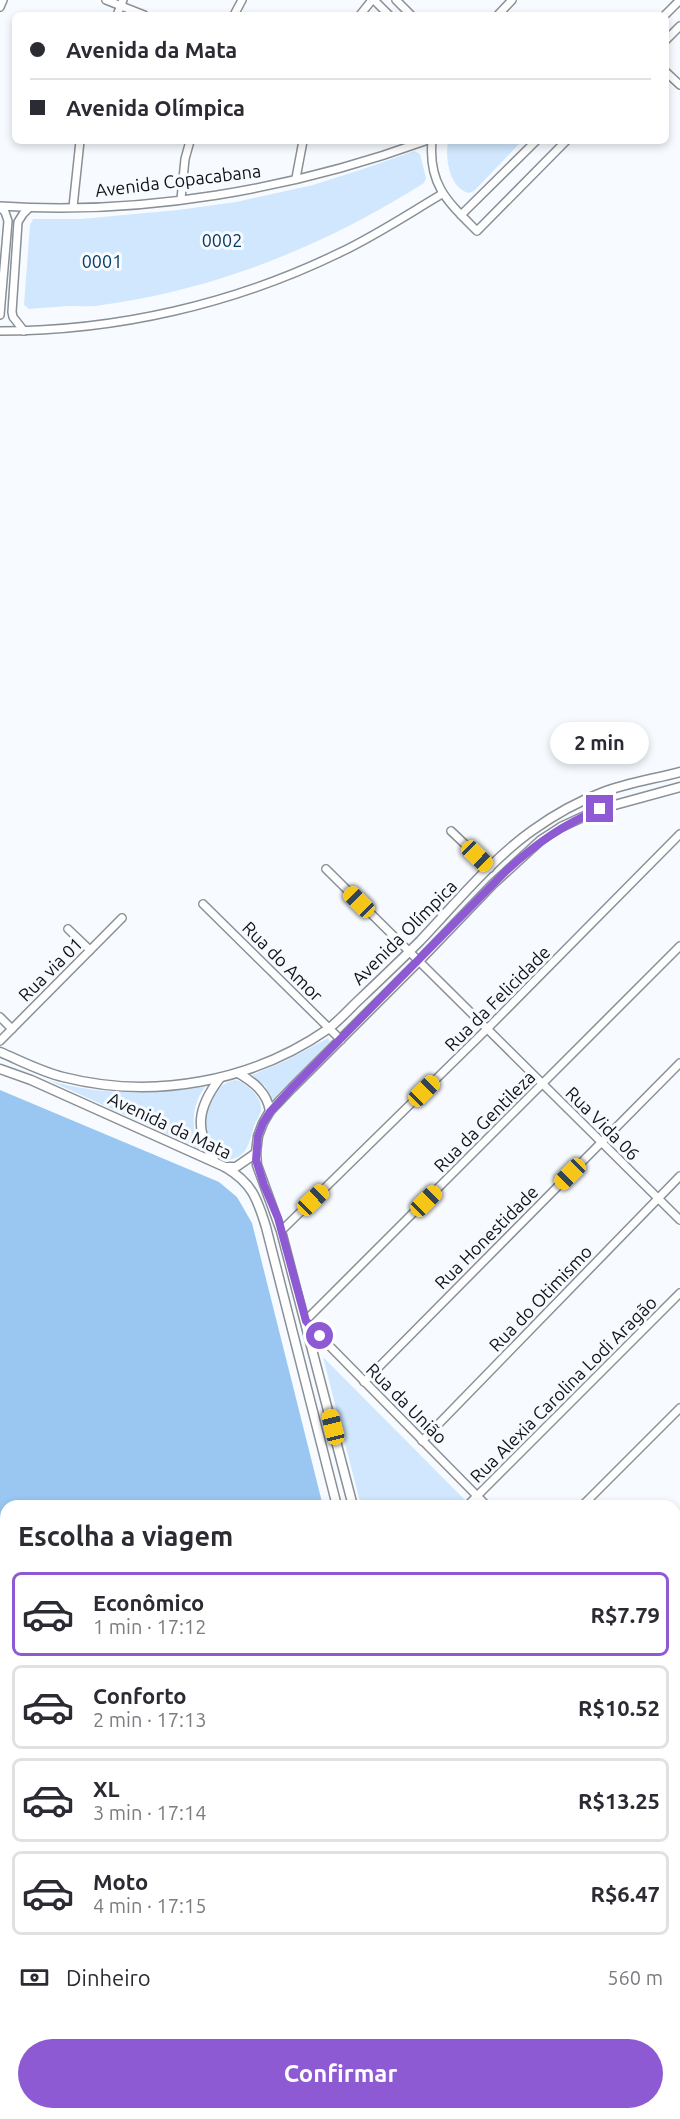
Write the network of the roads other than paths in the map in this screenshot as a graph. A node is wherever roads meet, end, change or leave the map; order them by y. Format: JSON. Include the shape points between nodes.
{"nodes":[{"id":1,"x":3,"y":0,"type":"edge"},
{"id":2,"x":106,"y":0,"type":"edge"},
{"id":3,"x":373,"y":0,"type":"edge"},
{"id":4,"x":396,"y":0,"type":"edge"},
{"id":5,"x":512,"y":0,"type":"edge"},
{"id":6,"x":680,"y":0,"type":"edge"},
{"id":7,"x":122,"y":3,"type":"edge"},
{"id":8,"x":0,"y":7,"type":"edge"},
{"id":9,"x":138,"y":12,"type":"edge"},
{"id":10,"x":363,"y":12,"type":"edge"},
{"id":11,"x":386,"y":12,"type":"edge"},
{"id":12,"x":408,"y":12,"type":"edge"},
{"id":13,"x":501,"y":12,"type":"edge"},
{"id":14,"x":667,"y":12,"type":"edge"},
{"id":15,"x":680,"y":26,"type":"edge"},
{"id":16,"x":669,"y":37,"type":"edge"},
{"id":17,"x":669,"y":75,"type":"edge"},
{"id":18,"x":680,"y":85,"type":"edge"},
{"id":19,"x":80,"y":144,"type":"edge"},
{"id":20,"x":189,"y":144,"type":"edge"},
{"id":21,"x":302,"y":144,"type":"edge"},
{"id":22,"x":415,"y":144,"type":"edge"},
{"id":23,"x":432,"y":144,"type":"edge"},
{"id":24,"x":533,"y":144,"type":"edge"},
{"id":25,"x":563,"y":144,"type":"edge"},
{"id":26,"x":296,"y":178,"type":"junction"},
{"id":27,"x":442,"y":194,"type":"junction"},
{"id":28,"x":181,"y":199,"type":"junction"},
{"id":29,"x":0,"y":206,"type":"edge"},
{"id":30,"x":73,"y":207,"type":"junction"},
{"id":31,"x":29,"y":208,"type":"junction"},
{"id":32,"x":461,"y":215,"type":"junction"},
{"id":33,"x":0,"y":315,"type":"edge"},
{"id":34,"x":0,"y":331,"type":"edge"},
{"id":35,"x":24,"y":331,"type":"junction"},
{"id":36,"x":680,"y":772,"type":"edge"},
{"id":37,"x":680,"y":786,"type":"edge"},
{"id":38,"x":451,"y":831,"type":"dead end"},
{"id":39,"x":680,"y":834,"type":"edge"},
{"id":40,"x":490,"y":868,"type":"junction"},
{"id":41,"x":326,"y":869,"type":"dead end"},
{"id":42,"x":203,"y":904,"type":"dead end"},
{"id":43,"x":122,"y":918,"type":"dead end"},
{"id":44,"x":68,"y":929,"type":"dead end"},
{"id":45,"x":680,"y":946,"type":"edge"},
{"id":46,"x":90,"y":950,"type":"junction"},
{"id":47,"x":409,"y":952,"type":"junction"},
{"id":48,"x":419,"y":961,"type":"junction"},
{"id":49,"x":0,"y":1017,"type":"edge"},
{"id":50,"x":329,"y":1028,"type":"junction"},
{"id":51,"x":488,"y":1028,"type":"junction"},
{"id":52,"x":12,"y":1029,"type":"junction"},
{"id":53,"x":310,"y":1040,"type":"joint"},
{"id":54,"x":341,"y":1040,"type":"junction"},
{"id":55,"x":0,"y":1041,"type":"edge"},
{"id":56,"x":0,"y":1052,"type":"edge"},
{"id":57,"x":327,"y":1054,"type":"joint"},
{"id":58,"x":680,"y":1063,"type":"edge"},
{"id":59,"x":0,"y":1069,"type":"edge"},
{"id":60,"x":238,"y":1073,"type":"junction"},
{"id":61,"x":220,"y":1078,"type":"junction"},
{"id":62,"x":543,"y":1083,"type":"junction"},
{"id":63,"x":270,"y":1112,"type":"junction"},
{"id":64,"x":601,"y":1142,"type":"junction"},
{"id":65,"x":256,"y":1153,"type":"junction"},
{"id":66,"x":215,"y":1164,"type":"junction"},
{"id":67,"x":225,"y":1167,"type":"junction"},
{"id":68,"x":680,"y":1176,"type":"edge"},
{"id":69,"x":657,"y":1199,"type":"junction"},
{"id":70,"x":680,"y":1220,"type":"edge"},
{"id":71,"x":281,"y":1231,"type":"junction"},
{"id":72,"x":680,"y":1293,"type":"edge"},
{"id":73,"x":308,"y":1320,"type":"junction"},
{"id":74,"x":364,"y":1382,"type":"junction"},
{"id":75,"x":680,"y":1408,"type":"edge"},
{"id":76,"x":422,"y":1441,"type":"junction"},
{"id":77,"x":477,"y":1496,"type":"junction"},
{"id":78,"x":336,"y":1500,"type":"edge"},
{"id":79,"x":352,"y":1500,"type":"edge"},
{"id":80,"x":473,"y":1500,"type":"edge"},
{"id":81,"x":481,"y":1500,"type":"edge"},
{"id":82,"x":588,"y":1500,"type":"edge"}],
"edges":[{"from":1,"to":8,"type":"street"},
{"from":2,"to":7,"type":"street"},
{"from":3,"to":10,"type":"street"},
{"from":3,"to":11,"type":"street"},
{"from":4,"to":12,"type":"street"},
{"from":5,"to":13,"type":"street"},
{"from":6,"to":14,"type":"street"},
{"from":7,"to":9,"type":"street"},
{"from":15,"to":16,"type":"street"},
{"from":17,"to":18,"type":"street"},
{"from":19,"to":30,"type":"street"},
{"from":20,"to":28,"type":"street"},
{"from":21,"to":26,"type":"street"},
{"from":22,"to":26,"type":"street","name":"Avenida Copacabana"},
{"from":23,"to":27,"type":"street","via":[[434,171]]},
{"from":24,"to":32,"type":"street"},
{"from":25,"to":32,"type":"street","via":[[477,231]]},
{"from":26,"to":28,"type":"street","name":"Avenida Copacabana"},
{"from":27,"to":32,"type":"street"},
{"from":27,"to":35,"type":"street","via":[[338,254],[222,299],[141,319]]},
{"from":28,"to":30,"type":"street","name":"Avenida Copacabana"},
{"from":29,"to":31,"type":"street","name":"Avenida Copacabana"},
{"from":29,"to":33,"type":"street","via":[[8,221]]},
{"from":30,"to":31,"type":"street","name":"Avenida Copacabana"},
{"from":31,"to":35,"type":"street","via":[[18,222],[12,312]]},
{"from":34,"to":35,"type":"street"},
{"from":36,"to":40,"type":"street","name":"Avenida Olímpica","via":[[602,792],[572,805],[526,835]]},
{"from":37,"to":48,"type":"street","name":"Avenida Olímpica","via":[[600,809],[541,840]]},
{"from":38,"to":40,"type":"street"},
{"from":39,"to":51,"type":"street","name":"Rua da Felicidade"},
{"from":40,"to":47,"type":"street","name":"Avenida Olímpica"},
{"from":41,"to":47,"type":"street","name":"Rua Vida 06"},
{"from":42,"to":50,"type":"street","name":"Rua do Amor"},
{"from":43,"to":46,"type":"street","name":"Rua via 01"},
{"from":44,"to":46,"type":"street"},
{"from":45,"to":62,"type":"street","name":"Rua da Gentileza"},
{"from":46,"to":52,"type":"street","name":"Rua via 01"},
{"from":47,"to":48,"type":"street","name":"Rua Vida 06"},
{"from":47,"to":50,"type":"street","name":"Avenida Olímpica"},
{"from":48,"to":51,"type":"street","name":"Rua Vida 06"},
{"from":48,"to":54,"type":"street","name":"Avenida Olímpica"},
{"from":49,"to":52,"type":"street"},
{"from":50,"to":53,"type":"street","name":"Avenida Olímpica"},
{"from":50,"to":54,"type":"street","name":"Rua do Amor"},
{"from":51,"to":62,"type":"street","name":"Rua Vida 06"},
{"from":51,"to":71,"type":"street","name":"Rua da Felicidade"},
{"from":52,"to":55,"type":"street","name":"Rua via 01"},
{"from":53,"to":60,"type":"street","name":"Avenida da Mata"},
{"from":54,"to":57,"type":"street","name":"Avenida Olímpica"},
{"from":56,"to":61,"type":"street","name":"Avenida da Mata","via":[[60,1077],[110,1086],[170,1086]]},
{"from":57,"to":63,"type":"street","name":"Avenida da Mata"},
{"from":58,"to":64,"type":"street","name":"Rua Honestidade"},
{"from":59,"to":66,"type":"street","name":"Avenida da Mata"},
{"from":60,"to":61,"type":"street","name":"Avenida da Mata"},
{"from":60,"to":63,"type":"street","via":[[265,1095]]},
{"from":61,"to":66,"type":"street","via":[[204,1102],[200,1122],[203,1140]]},
{"from":62,"to":64,"type":"street","name":"Rua Vida 06"},
{"from":62,"to":73,"type":"street","name":"Rua da Gentileza"},
{"from":63,"to":65,"type":"street","name":"Avenida da Mata","via":[[258,1136]]},
{"from":64,"to":69,"type":"street","name":"Rua Vida 06"},
{"from":64,"to":74,"type":"street","name":"Rua Honestidade"},
{"from":65,"to":67,"type":"street","via":[[236,1167]]},
{"from":65,"to":71,"type":"street","name":"Avenida da Mata","via":[[258,1171]]},
{"from":66,"to":67,"type":"street","name":"Avenida da Mata"},
{"from":67,"to":78,"type":"street","name":"Avenida da Mata","via":[[250,1188],[262,1212]]},
{"from":68,"to":69,"type":"street","name":"Rua do Otimismo"},
{"from":69,"to":70,"type":"street","name":"Rua Vida 06"},
{"from":69,"to":76,"type":"street","name":"Rua do Otimismo"},
{"from":71,"to":73,"type":"street","name":"Avenida da Mata"},
{"from":72,"to":77,"type":"street","name":"Rua Alexia Carolina Lodi Aragão"},
{"from":73,"to":74,"type":"street","name":"Rua da União"},
{"from":73,"to":79,"type":"street","name":"Avenida da Mata"},
{"from":74,"to":76,"type":"street","name":"Rua da União"},
{"from":75,"to":82,"type":"street"},
{"from":76,"to":77,"type":"street","name":"Rua da União"},
{"from":77,"to":80,"type":"street","name":"Rua Alexia Carolina Lodi Aragão"},
{"from":77,"to":81,"type":"street","name":"Rua da União"}]}
